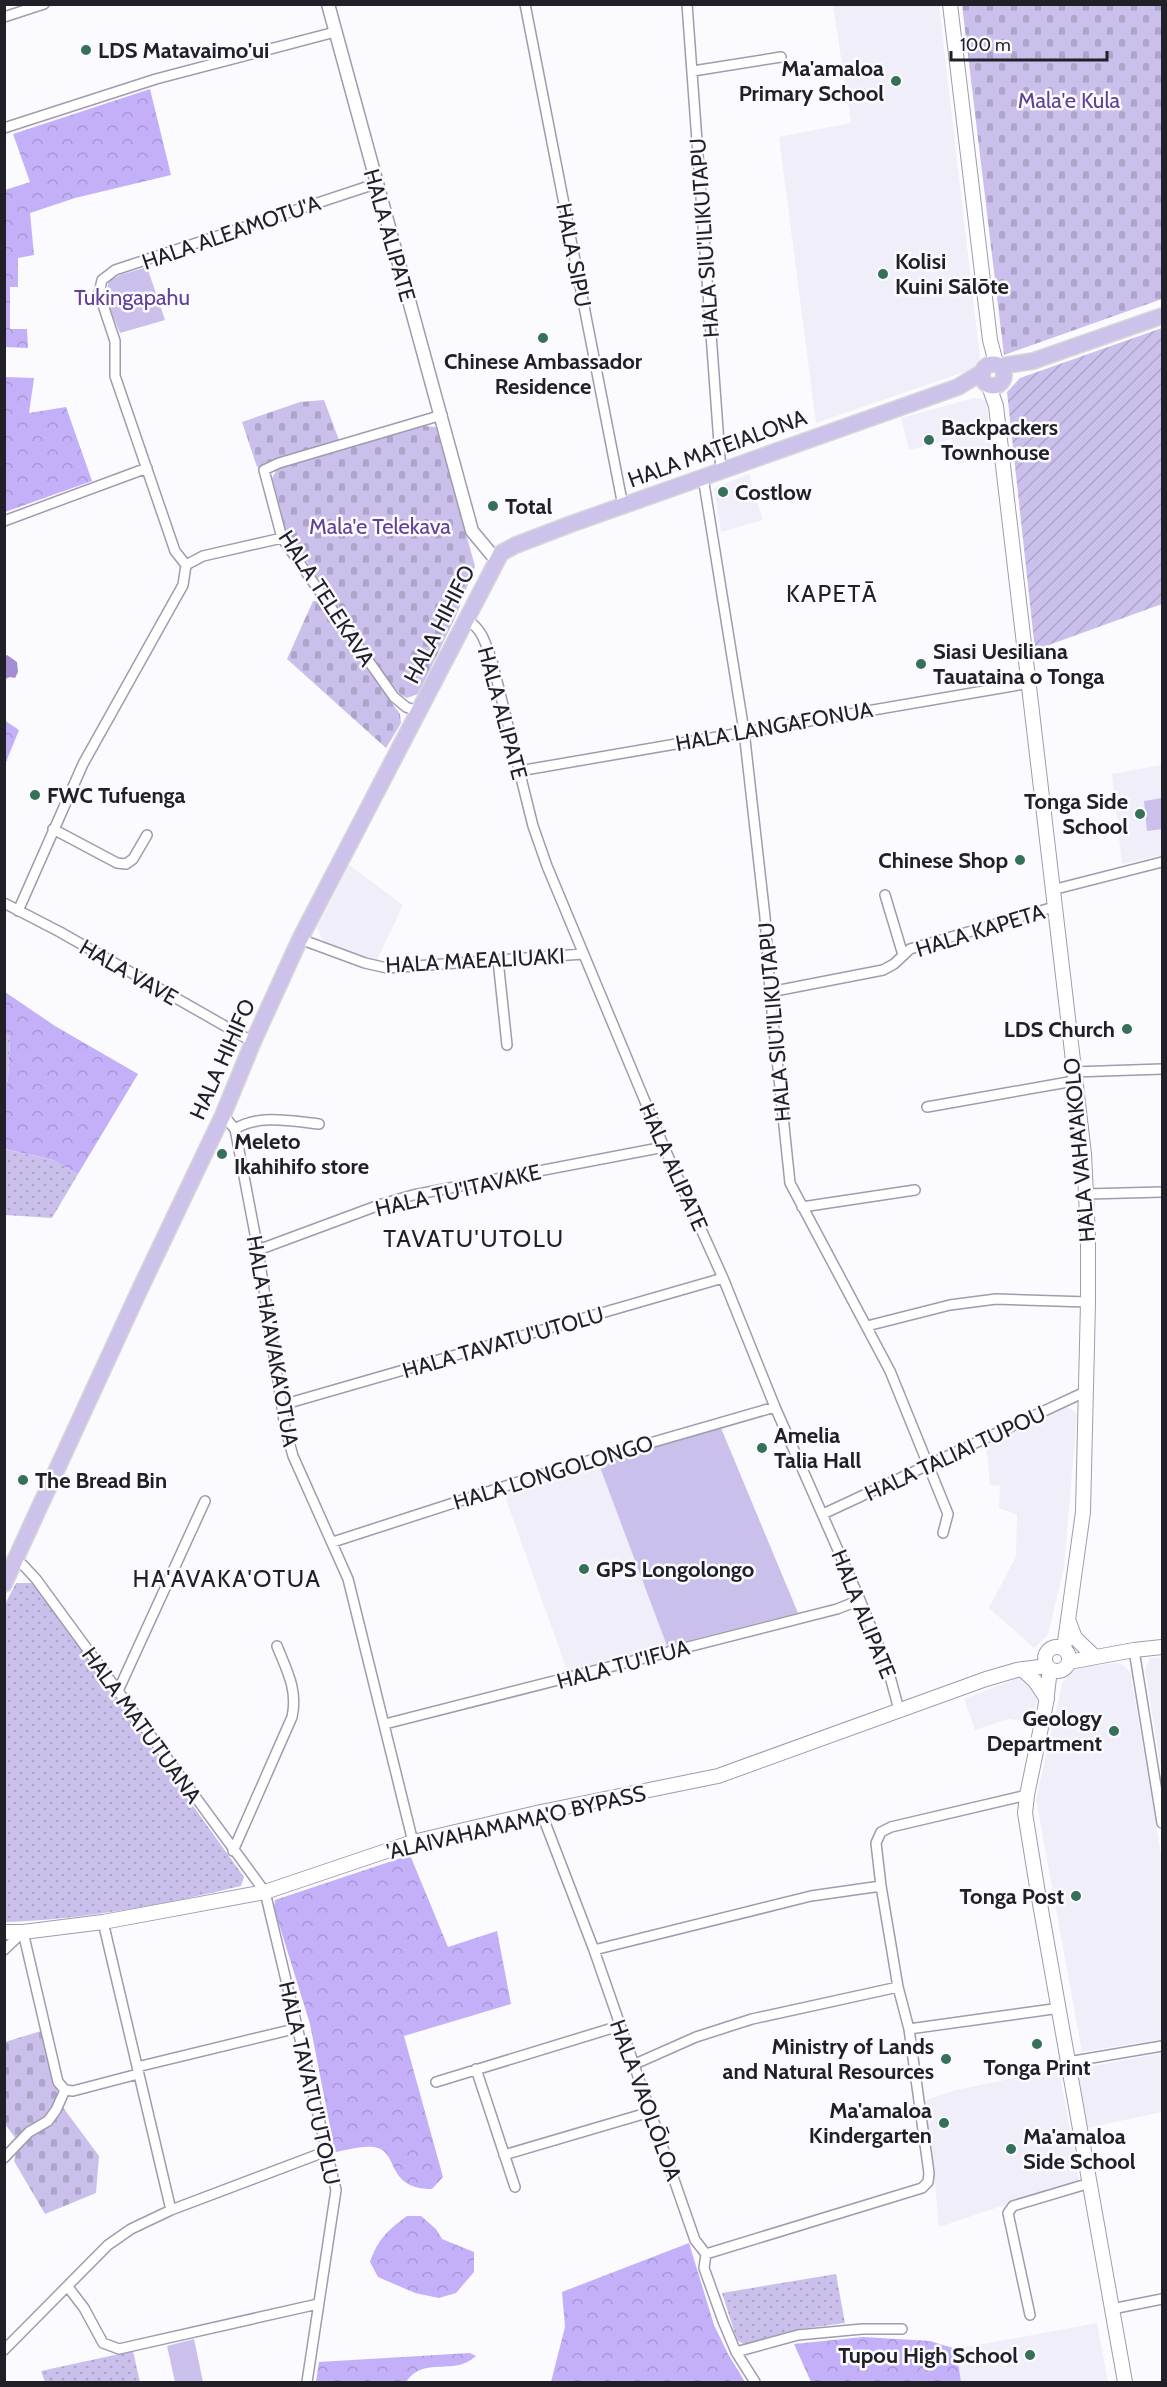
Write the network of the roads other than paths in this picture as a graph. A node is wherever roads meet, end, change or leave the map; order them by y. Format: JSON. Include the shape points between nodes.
{"nodes":[{"id":1,"x":44,"y":4,"type":"edge"},
{"id":2,"x":328,"y":4,"type":"edge"},
{"id":3,"x":525,"y":4,"type":"edge"},
{"id":4,"x":687,"y":4,"type":"edge"},
{"id":5,"x":950,"y":4,"type":"edge"},
{"id":6,"x":4,"y":17,"type":"edge"},
{"id":7,"x":335,"y":32,"type":"junction"},
{"id":8,"x":781,"y":57,"type":"dead end"},
{"id":9,"x":693,"y":71,"type":"junction"},
{"id":10,"x":4,"y":128,"type":"edge"},
{"id":11,"x":375,"y":184,"type":"junction"},
{"id":12,"x":1162,"y":316,"type":"edge"},
{"id":13,"x":993,"y":375,"type":"junction"},
{"id":14,"x":442,"y":415,"type":"junction"},
{"id":15,"x":147,"y":468,"type":"junction"},
{"id":16,"x":721,"y":471,"type":"junction"},
{"id":17,"x":703,"y":477,"type":"junction"},
{"id":18,"x":623,"y":506,"type":"junction"},
{"id":19,"x":4,"y":521,"type":"edge"},
{"id":20,"x":282,"y":538,"type":"junction"},
{"id":21,"x":497,"y":561,"type":"junction"},
{"id":22,"x":186,"y":565,"type":"junction"},
{"id":23,"x":468,"y":621,"type":"junction"},
{"id":24,"x":1030,"y":683,"type":"junction"},
{"id":25,"x":420,"y":712,"type":"junction"},
{"id":26,"x":744,"y":731,"type":"junction"},
{"id":27,"x":519,"y":771,"type":"junction"},
{"id":28,"x":53,"y":830,"type":"junction"},
{"id":29,"x":147,"y":835,"type":"dead end"},
{"id":30,"x":1162,"y":862,"type":"edge"},
{"id":31,"x":1053,"y":890,"type":"junction"},
{"id":32,"x":885,"y":895,"type":"dead end"},
{"id":33,"x":4,"y":903,"type":"edge"},
{"id":34,"x":1054,"y":907,"type":"junction"},
{"id":35,"x":18,"y":911,"type":"junction"},
{"id":36,"x":300,"y":939,"type":"junction"},
{"id":37,"x":583,"y":954,"type":"junction"},
{"id":38,"x":903,"y":955,"type":"junction"},
{"id":39,"x":498,"y":960,"type":"junction"},
{"id":40,"x":770,"y":992,"type":"junction"},
{"id":41,"x":253,"y":1042,"type":"junction"},
{"id":42,"x":507,"y":1045,"type":"dead end"},
{"id":43,"x":1162,"y":1069,"type":"edge"},
{"id":44,"x":1074,"y":1077,"type":"junction"},
{"id":45,"x":927,"y":1107,"type":"dead end"},
{"id":46,"x":223,"y":1115,"type":"junction"},
{"id":47,"x":319,"y":1124,"type":"dead end"},
{"id":48,"x":235,"y":1129,"type":"junction"},
{"id":49,"x":664,"y":1147,"type":"junction"},
{"id":50,"x":915,"y":1190,"type":"dead end"},
{"id":51,"x":1162,"y":1192,"type":"edge"},
{"id":52,"x":1086,"y":1194,"type":"junction"},
{"id":53,"x":802,"y":1207,"type":"junction"},
{"id":54,"x":258,"y":1250,"type":"junction"},
{"id":55,"x":723,"y":1278,"type":"junction"},
{"id":56,"x":1088,"y":1302,"type":"junction"},
{"id":57,"x":867,"y":1326,"type":"junction"},
{"id":58,"x":1087,"y":1391,"type":"junction"},
{"id":59,"x":282,"y":1405,"type":"junction"},
{"id":60,"x":775,"y":1407,"type":"junction"},
{"id":61,"x":930,"y":1465,"type":"junction"},
{"id":62,"x":205,"y":1501,"type":"dead end"},
{"id":63,"x":823,"y":1514,"type":"junction"},
{"id":64,"x":944,"y":1533,"type":"dead end"},
{"id":65,"x":333,"y":1542,"type":"junction"},
{"id":66,"x":16,"y":1562,"type":"junction"},
{"id":67,"x":4,"y":1584,"type":"edge"},
{"id":68,"x":860,"y":1600,"type":"junction"},
{"id":69,"x":1069,"y":1615,"type":"junction"},
{"id":70,"x":278,"y":1646,"type":"dead end"},
{"id":71,"x":1162,"y":1647,"type":"edge"},
{"id":72,"x":1134,"y":1650,"type":"junction"},
{"id":73,"x":1098,"y":1654,"type":"junction"},
{"id":74,"x":1057,"y":1659,"type":"junction"},
{"id":75,"x":1019,"y":1670,"type":"junction"},
{"id":76,"x":118,"y":1691,"type":"junction"},
{"id":77,"x":1047,"y":1701,"type":"junction"},
{"id":78,"x":899,"y":1710,"type":"junction"},
{"id":79,"x":385,"y":1724,"type":"junction"},
{"id":80,"x":1027,"y":1795,"type":"junction"},
{"id":81,"x":541,"y":1812,"type":"junction"},
{"id":82,"x":1162,"y":1823,"type":"edge"},
{"id":83,"x":413,"y":1842,"type":"junction"},
{"id":84,"x":233,"y":1851,"type":"junction"},
{"id":85,"x":880,"y":1886,"type":"junction"},
{"id":86,"x":264,"y":1892,"type":"junction"},
{"id":87,"x":103,"y":1922,"type":"junction"},
{"id":88,"x":4,"y":1932,"type":"edge"},
{"id":89,"x":23,"y":1932,"type":"junction"},
{"id":90,"x":4,"y":1950,"type":"edge"},
{"id":91,"x":594,"y":1950,"type":"junction"},
{"id":92,"x":898,"y":1987,"type":"junction"},
{"id":93,"x":1060,"y":2008,"type":"junction"},
{"id":94,"x":619,"y":2026,"type":"junction"},
{"id":95,"x":298,"y":2028,"type":"junction"},
{"id":96,"x":909,"y":2029,"type":"junction"},
{"id":97,"x":1162,"y":2046,"type":"edge"},
{"id":98,"x":1068,"y":2062,"type":"junction"},
{"id":99,"x":635,"y":2064,"type":"junction"},
{"id":100,"x":476,"y":2070,"type":"junction"},
{"id":101,"x":138,"y":2071,"type":"junction"},
{"id":102,"x":436,"y":2082,"type":"dead end"},
{"id":103,"x":65,"y":2090,"type":"junction"},
{"id":104,"x":651,"y":2112,"type":"junction"},
{"id":105,"x":327,"y":2151,"type":"junction"},
{"id":106,"x":504,"y":2156,"type":"junction"},
{"id":107,"x":4,"y":2158,"type":"edge"},
{"id":108,"x":1090,"y":2183,"type":"junction"},
{"id":109,"x":515,"y":2187,"type":"dead end"},
{"id":110,"x":171,"y":2210,"type":"junction"},
{"id":111,"x":706,"y":2254,"type":"junction"},
{"id":112,"x":68,"y":2288,"type":"junction"},
{"id":113,"x":1162,"y":2299,"type":"edge"},
{"id":114,"x":318,"y":2304,"type":"junction"},
{"id":115,"x":1112,"y":2309,"type":"junction"},
{"id":116,"x":1030,"y":2315,"type":"dead end"},
{"id":117,"x":902,"y":2329,"type":"dead end"},
{"id":118,"x":4,"y":2350,"type":"edge"},
{"id":119,"x":736,"y":2352,"type":"junction"},
{"id":120,"x":307,"y":2381,"type":"edge"},
{"id":121,"x":297,"y":2382,"type":"edge"},
{"id":122,"x":755,"y":2382,"type":"edge"},
{"id":123,"x":1125,"y":2382,"type":"edge"}],
"edges":[{"from":1,"to":6,"type":"street"},
{"from":2,"to":7,"type":"street","name":"HALA ALIPATE"},
{"from":3,"to":18,"type":"street","name":"HALA SIPU"},
{"from":4,"to":9,"type":"street","name":"HALA SIU'ILIKUTAPU"},
{"from":5,"to":13,"type":"main road","name":"HALA VAHA'AKOLO"},
{"from":7,"to":10,"type":"street","via":[[156,79]]},
{"from":7,"to":11,"type":"street","name":"HALA ALIPATE"},
{"from":8,"to":9,"type":"street"},
{"from":9,"to":16,"type":"street","name":"HALA SIU'ILIKUTAPU"},
{"from":11,"to":14,"type":"street","name":"HALA ALIPATE"},
{"from":11,"to":15,"type":"street","name":"HALA ALEAMOTU'A","via":[[115,270],[102,280],[99,293],[115,341],[115,376]]},
{"from":12,"to":13,"type":"main road","name":"HALA MATEIALONA"},
{"from":13,"to":16,"type":"main road","name":"HALA MATEIALONA"},
{"from":13,"to":24,"type":"main road","name":"HALA VAHA'AKOLO"},
{"from":14,"to":20,"type":"street","name":"HALA TELEKAVA","via":[[264,470]]},
{"from":14,"to":21,"type":"street","name":"HALA ALIPATE","via":[[472,531]]},
{"from":15,"to":19,"type":"street"},
{"from":15,"to":22,"type":"street","name":"HALA ALEAMOTU'A","via":[[175,551]]},
{"from":16,"to":17,"type":"main road","name":"HALA MATEIALONA"},
{"from":17,"to":18,"type":"main road","name":"HALA MATEIALONA"},
{"from":17,"to":26,"type":"street","name":"HALA SIU'ILIKUTAPU"},
{"from":18,"to":21,"type":"main road","name":"HALA MATEIALONA","via":[[516,545],[501,553]]},
{"from":20,"to":22,"type":"street","via":[[203,556]]},
{"from":20,"to":25,"type":"street","name":"HALA TELEKAVA","via":[[394,697]]},
{"from":21,"to":23,"type":"main road","name":"HALA HIHIFO"},
{"from":22,"to":28,"type":"street","via":[[183,585],[83,764]]},
{"from":23,"to":25,"type":"main road","name":"HALA HIHIFO"},
{"from":23,"to":27,"type":"street","name":"HALA ALIPATE","via":[[483,635],[492,661]]},
{"from":24,"to":26,"type":"street","name":"HALA LANGAFONUA"},
{"from":24,"to":31,"type":"main road","name":"HALA VAHA'AKOLO"},
{"from":25,"to":36,"type":"main road","name":"HALA HIHIFO"},
{"from":26,"to":27,"type":"street","name":"HALA LANGAFONUA"},
{"from":26,"to":40,"type":"street","name":"HALA SIU'ILIKUTAPU"},
{"from":27,"to":37,"type":"street","name":"HALA ALIPATE","via":[[543,856]]},
{"from":28,"to":29,"type":"street","via":[[126,864]]},
{"from":28,"to":35,"type":"street"},
{"from":30,"to":31,"type":"street"},
{"from":31,"to":34,"type":"main road","name":"HALA VAHA'AKOLO"},
{"from":32,"to":38,"type":"street"},
{"from":33,"to":35,"type":"street","name":"HALA VAVE"},
{"from":34,"to":38,"type":"street","name":"HALA KAPETA","via":[[910,949]]},
{"from":34,"to":44,"type":"main road","name":"HALA VAHA'AKOLO"},
{"from":35,"to":41,"type":"street","name":"HALA VAVE"},
{"from":36,"to":39,"type":"street","name":"HALA MAEALIUAKI","via":[[387,968]]},
{"from":36,"to":41,"type":"main road","name":"HALA HIHIFO"},
{"from":37,"to":39,"type":"street","name":"HALA MAEALIUAKI"},
{"from":37,"to":49,"type":"street","name":"HALA ALIPATE"},
{"from":38,"to":40,"type":"street","name":"HALA KAPETA","via":[[883,970]]},
{"from":39,"to":42,"type":"street"},
{"from":40,"to":53,"type":"street","name":"HALA SIU'ILIKUTAPU","via":[[787,1171]]},
{"from":41,"to":46,"type":"main road","name":"HALA HIHIFO"},
{"from":43,"to":44,"type":"street"},
{"from":44,"to":45,"type":"street"},
{"from":44,"to":52,"type":"main road","name":"HALA VAHA'AKOLO"},
{"from":46,"to":48,"type":"street","name":"HALA HA'AVAKA'OTUA"},
{"from":46,"to":66,"type":"main road","name":"HALA HIHIFO"},
{"from":47,"to":48,"type":"street","via":[[268,1119],[245,1122]]},
{"from":48,"to":54,"type":"street","name":"HALA HA'AVAKA'OTUA"},
{"from":49,"to":54,"type":"street","name":"HALA TU'ITAVAKE","via":[[413,1195]]},
{"from":49,"to":55,"type":"street","name":"HALA ALIPATE"},
{"from":50,"to":53,"type":"street"},
{"from":51,"to":52,"type":"street"},
{"from":52,"to":56,"type":"main road","name":"HALA VAHA'AKOLO"},
{"from":53,"to":57,"type":"street","name":"HALA SIU'ILIKUTAPU"},
{"from":54,"to":59,"type":"street","name":"HALA HA'AVAKA'OTUA"},
{"from":55,"to":59,"type":"street","name":"HALA TAVATU'UTOLU"},
{"from":55,"to":60,"type":"street","name":"HALA ALIPATE"},
{"from":56,"to":57,"type":"street","via":[[996,1299],[950,1305]]},
{"from":56,"to":58,"type":"main road","name":"HALA VAHA'AKOLO"},
{"from":57,"to":61,"type":"street","name":"HALA SIU'ILIKUTAPU"},
{"from":58,"to":61,"type":"street","name":"HALA TALIAI TUPOU"},
{"from":58,"to":69,"type":"main road","name":"HALA VAHA'AKOLO","via":[[1083,1512]]},
{"from":59,"to":65,"type":"street","name":"HALA HA'AVAKA'OTUA","via":[[293,1456]]},
{"from":60,"to":63,"type":"street","name":"HALA ALIPATE"},
{"from":60,"to":65,"type":"street","name":"HALA LONGOLONGO","via":[[546,1473]]},
{"from":61,"to":63,"type":"street","name":"HALA TALIAI TUPOU"},
{"from":61,"to":64,"type":"street","name":"HALA SIU'ILIKUTAPU","via":[[948,1514]]},
{"from":62,"to":76,"type":"street"},
{"from":63,"to":68,"type":"street","name":"HALA ALIPATE"},
{"from":65,"to":79,"type":"street","name":"HALA HA'AVAKA'OTUA","via":[[348,1579]]},
{"from":66,"to":67,"type":"main road","name":"HALA HIHIFO"},
{"from":66,"to":76,"type":"street","name":"HALA MATUTUANA","via":[[36,1579]]},
{"from":68,"to":78,"type":"street","name":"HALA ALIPATE","via":[[888,1669]]},
{"from":68,"to":79,"type":"street","name":"HALA TU'IFUA"},
{"from":69,"to":73,"type":"main road","via":[[1075,1638]]},
{"from":69,"to":74,"type":"main road","name":"HALA VAHA'AKOLO"},
{"from":70,"to":84,"type":"street","via":[[292,1683],[292,1717]]},
{"from":71,"to":72,"type":"main road","name":"'ALAIVAHAMAMA'O BYPASS"},
{"from":72,"to":73,"type":"main road","name":"'ALAIVAHAMAMA'O BYPASS"},
{"from":72,"to":82,"type":"street"},
{"from":73,"to":74,"type":"main road","name":"'ALAIVAHAMAMA'O BYPASS"},
{"from":74,"to":75,"type":"main road","name":"'ALAIVAHAMAMA'O BYPASS"},
{"from":74,"to":77,"type":"main road","name":"HALA VAHA'AKOLO"},
{"from":75,"to":77,"type":"main road","via":[[1035,1681]]},
{"from":75,"to":78,"type":"main road","name":"'ALAIVAHAMAMA'O BYPASS"},
{"from":76,"to":84,"type":"street","name":"HALA MATUTUANA"},
{"from":77,"to":80,"type":"main road","name":"HALA VAHA'AKOLO"},
{"from":78,"to":81,"type":"main road","name":"'ALAIVAHAMAMA'O BYPASS","via":[[718,1776]]},
{"from":79,"to":83,"type":"street","name":"HALA HA'AVAKA'OTUA"},
{"from":80,"to":85,"type":"street","via":[[881,1832],[876,1843]]},
{"from":80,"to":93,"type":"main road","name":"HALA VAHA'AKOLO","via":[[1028,1838]]},
{"from":81,"to":83,"type":"main road","name":"'ALAIVAHAMAMA'O BYPASS"},
{"from":81,"to":91,"type":"street","name":"HALA VAOLŌLOA"},
{"from":83,"to":86,"type":"main road","name":"'ALAIVAHAMAMA'O BYPASS"},
{"from":84,"to":86,"type":"street","name":"HALA MATUTUANA"},
{"from":85,"to":91,"type":"street","via":[[811,1896]]},
{"from":85,"to":92,"type":"street"},
{"from":86,"to":87,"type":"main road","name":"'ALAIVAHAMAMA'O BYPASS"},
{"from":86,"to":95,"type":"street","name":"HALA TAVATU'UTOLU"},
{"from":87,"to":89,"type":"main road","name":"'ALAIVAHAMAMA'O BYPASS"},
{"from":87,"to":101,"type":"street"},
{"from":88,"to":89,"type":"main road","name":"'ALAIVAHAMAMA'O BYPASS"},
{"from":89,"to":90,"type":"street"},
{"from":89,"to":103,"type":"street","via":[[58,2082]]},
{"from":91,"to":94,"type":"street","name":"HALA VAOLŌLOA"},
{"from":92,"to":96,"type":"street"},
{"from":92,"to":99,"type":"street","via":[[753,2019],[696,2037]]},
{"from":93,"to":96,"type":"street"},
{"from":93,"to":98,"type":"main road","name":"HALA VAHA'AKOLO"},
{"from":94,"to":99,"type":"street","name":"HALA VAOLŌLOA"},
{"from":94,"to":100,"type":"street"},
{"from":95,"to":101,"type":"street"},
{"from":95,"to":105,"type":"street","name":"HALA TAVATU'UTOLU"},
{"from":96,"to":111,"type":"street","via":[[928,2182],[922,2188]]},
{"from":97,"to":98,"type":"street"},
{"from":98,"to":108,"type":"main road","name":"HALA VAHA'AKOLO"},
{"from":99,"to":104,"type":"street","name":"HALA VAOLŌLOA"},
{"from":100,"to":102,"type":"street"},
{"from":100,"to":106,"type":"street"},
{"from":101,"to":103,"type":"street"},
{"from":101,"to":110,"type":"street"},
{"from":103,"to":107,"type":"street","via":[[48,2121],[29,2132]]},
{"from":104,"to":106,"type":"street"},
{"from":104,"to":111,"type":"street","name":"HALA VAOLŌLOA","via":[[695,2240]]},
{"from":105,"to":110,"type":"street"},
{"from":105,"to":114,"type":"street","name":"HALA TAVATU'UTOLU","via":[[336,2190]]},
{"from":106,"to":109,"type":"street"},
{"from":108,"to":115,"type":"main road","name":"HALA VAHA'AKOLO"},
{"from":108,"to":116,"type":"street","via":[[1013,2206],[1008,2213]]},
{"from":110,"to":112,"type":"street","via":[[108,2245]]},
{"from":111,"to":119,"type":"street","name":"HALA VAOLŌLOA","via":[[704,2268]]},
{"from":112,"to":114,"type":"street","via":[[103,2343],[119,2349]]},
{"from":112,"to":118,"type":"street"},
{"from":113,"to":115,"type":"street"},
{"from":114,"to":120,"type":"street","name":"HALA TAVATU'UTOLU"},
{"from":115,"to":123,"type":"main road","name":"HALA VAHA'AKOLO"},
{"from":117,"to":119,"type":"street","via":[[798,2335]]},
{"from":119,"to":122,"type":"street","name":"HALA VAOLŌLOA"},
{"from":120,"to":121,"type":"street"}]}
